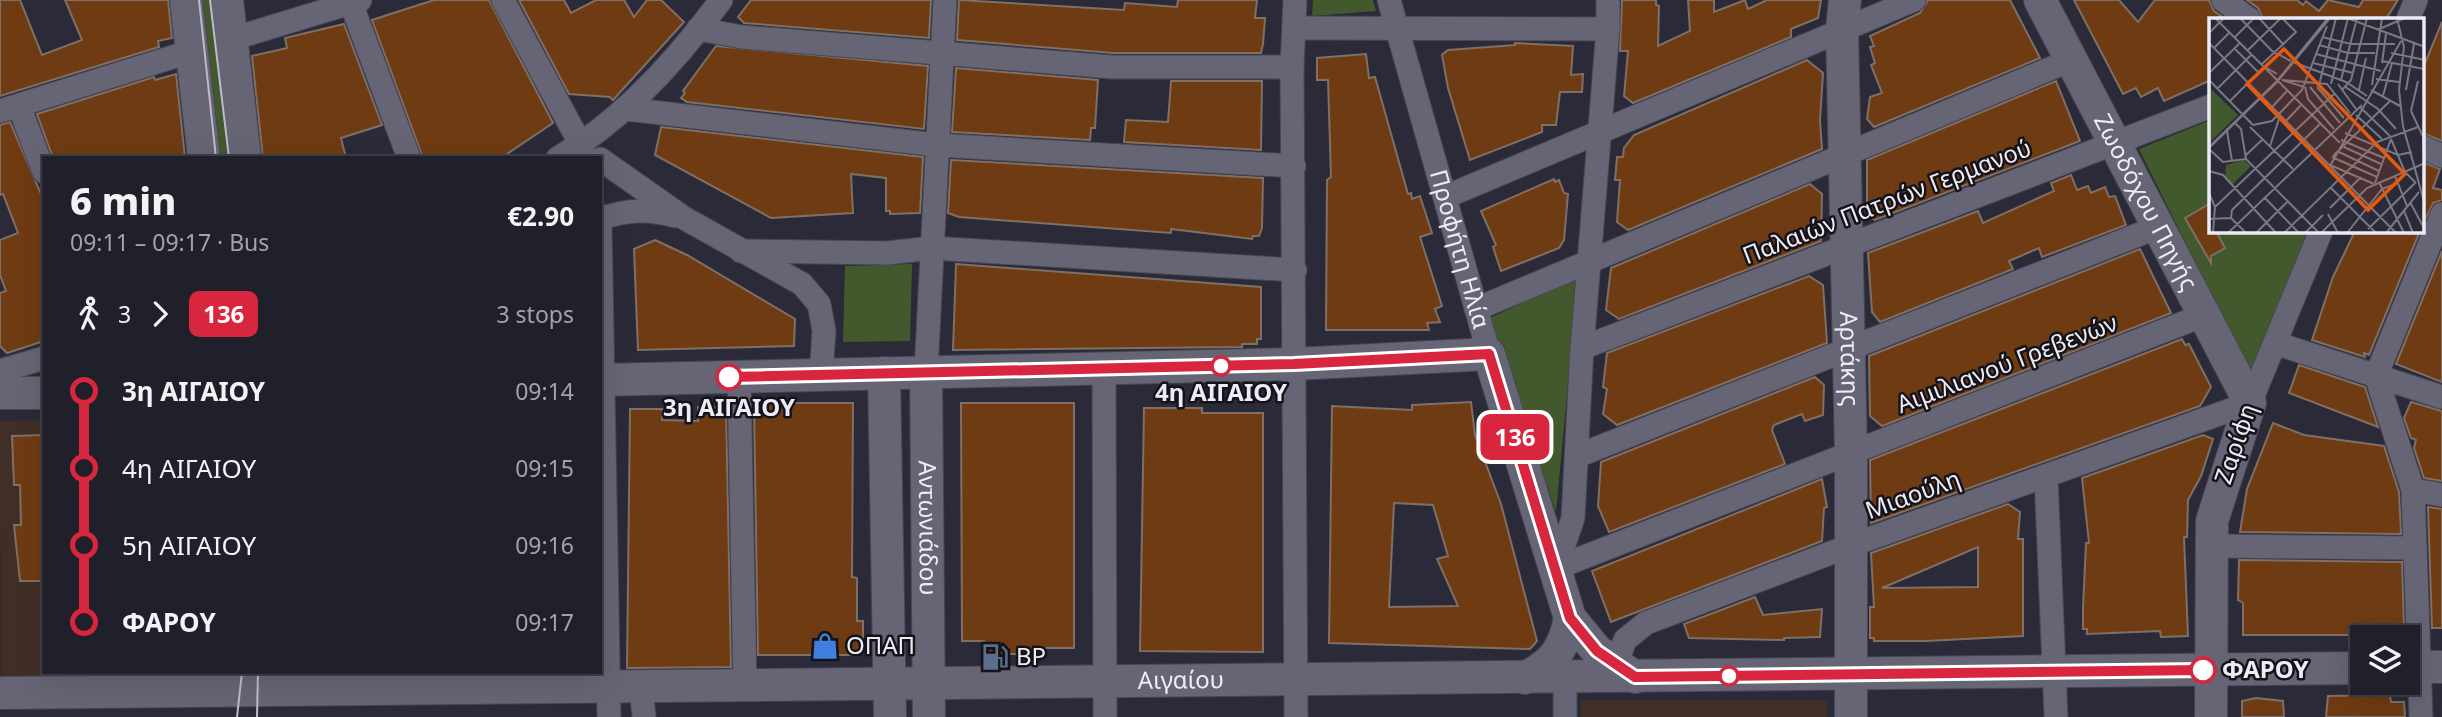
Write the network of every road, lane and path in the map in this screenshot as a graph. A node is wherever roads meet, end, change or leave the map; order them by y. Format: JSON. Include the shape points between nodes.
{"nodes":[{"id":1,"x":186,"y":0,"type":"edge"},
{"id":2,"x":227,"y":0,"type":"edge"},
{"id":3,"x":503,"y":0,"type":"edge"},
{"id":4,"x":945,"y":0,"type":"edge"},
{"id":5,"x":1295,"y":0,"type":"edge"},
{"id":6,"x":1389,"y":0,"type":"edge"},
{"id":7,"x":1608,"y":0,"type":"edge"},
{"id":8,"x":1914,"y":0,"type":"edge"},
{"id":9,"x":2039,"y":0,"type":"edge"},
{"id":10,"x":2223,"y":0,"type":"edge"},
{"id":11,"x":2416,"y":0,"type":"edge"},
{"id":12,"x":356,"y":1,"type":"edge"},
{"id":13,"x":714,"y":3,"type":"edge"},
{"id":14,"x":1844,"y":15,"type":"edge"},
{"id":15,"x":2248,"y":18,"type":"edge"},
{"id":16,"x":2408,"y":18,"type":"edge"},
{"id":17,"x":1395,"y":27,"type":"junction"},
{"id":18,"x":1294,"y":28,"type":"junction"},
{"id":19,"x":698,"y":29,"type":"junction"},
{"id":20,"x":1608,"y":29,"type":"junction"},
{"id":21,"x":232,"y":39,"type":"junction"},
{"id":22,"x":192,"y":51,"type":"junction"},
{"id":23,"x":944,"y":54,"type":"junction"},
{"id":24,"x":2071,"y":60,"type":"junction"},
{"id":25,"x":1292,"y":67,"type":"junction"},
{"id":26,"x":2209,"y":107,"type":"edge"},
{"id":27,"x":10,"y":108,"type":"edge"},
{"id":28,"x":626,"y":108,"type":"junction"},
{"id":29,"x":1600,"y":131,"type":"junction"},
{"id":30,"x":2114,"y":143,"type":"junction"},
{"id":31,"x":937,"y":145,"type":"junction"},
{"id":32,"x":2424,"y":147,"type":"edge"},
{"id":33,"x":591,"y":155,"type":"edge"},
{"id":34,"x":1844,"y":155,"type":"junction"},
{"id":35,"x":204,"y":156,"type":"edge"},
{"id":36,"x":245,"y":156,"type":"edge"},
{"id":37,"x":408,"y":156,"type":"edge"},
{"id":38,"x":2442,"y":156,"type":"edge"},
{"id":39,"x":602,"y":162,"type":"edge"},
{"id":40,"x":1294,"y":166,"type":"junction"},
{"id":41,"x":42,"y":168,"type":"edge"},
{"id":42,"x":1445,"y":197,"type":"junction"},
{"id":43,"x":2442,"y":214,"type":"edge"},
{"id":44,"x":684,"y":218,"type":"junction"},
{"id":45,"x":602,"y":220,"type":"edge"},
{"id":46,"x":2158,"y":227,"type":"junction"},
{"id":47,"x":2320,"y":233,"type":"edge"},
{"id":48,"x":1846,"y":246,"type":"junction"},
{"id":49,"x":932,"y":248,"type":"junction"},
{"id":50,"x":741,"y":251,"type":"junction"},
{"id":51,"x":1590,"y":260,"type":"junction"},
{"id":52,"x":1295,"y":270,"type":"junction"},
{"id":53,"x":1476,"y":309,"type":"junction"},
{"id":54,"x":2204,"y":315,"type":"junction"},
{"id":55,"x":2275,"y":343,"type":"junction"},
{"id":56,"x":1582,"y":348,"type":"junction"},
{"id":57,"x":1848,"y":349,"type":"junction"},
{"id":58,"x":1489,"y":354,"type":"junction"},
{"id":59,"x":42,"y":359,"type":"edge"},
{"id":60,"x":1294,"y":364,"type":"junction"},
{"id":61,"x":1104,"y":368,"type":"junction"},
{"id":62,"x":0,"y":371,"type":"edge"},
{"id":63,"x":926,"y":372,"type":"junction"},
{"id":64,"x":884,"y":373,"type":"junction"},
{"id":65,"x":821,"y":375,"type":"junction"},
{"id":66,"x":2376,"y":376,"type":"junction"},
{"id":67,"x":739,"y":377,"type":"junction"},
{"id":68,"x":602,"y":380,"type":"edge"},
{"id":69,"x":0,"y":393,"type":"edge"},
{"id":70,"x":42,"y":393,"type":"edge"},
{"id":71,"x":2442,"y":397,"type":"edge"},
{"id":72,"x":2250,"y":403,"type":"junction"},
{"id":73,"x":1851,"y":453,"type":"junction"},
{"id":74,"x":1577,"y":456,"type":"junction"},
{"id":75,"x":2046,"y":476,"type":"junction"},
{"id":76,"x":2413,"y":489,"type":"junction"},
{"id":77,"x":2442,"y":495,"type":"edge"},
{"id":78,"x":1849,"y":546,"type":"junction"},
{"id":79,"x":2210,"y":546,"type":"junction"},
{"id":80,"x":2415,"y":548,"type":"junction"},
{"id":81,"x":1556,"y":568,"type":"junction"},
{"id":82,"x":1570,"y":618,"type":"junction"},
{"id":83,"x":2423,"y":667,"type":"edge"},
{"id":84,"x":2350,"y":668,"type":"edge"},
{"id":85,"x":2211,"y":670,"type":"junction"},
{"id":86,"x":1625,"y":671,"type":"junction"},
{"id":87,"x":2056,"y":672,"type":"junction"},
{"id":88,"x":1851,"y":674,"type":"junction"},
{"id":89,"x":1525,"y":678,"type":"junction"},
{"id":90,"x":1565,"y":678,"type":"junction"},
{"id":91,"x":465,"y":680,"type":"edge"},
{"id":92,"x":1295,"y":681,"type":"junction"},
{"id":93,"x":1105,"y":682,"type":"junction"},
{"id":94,"x":929,"y":684,"type":"junction"},
{"id":95,"x":890,"y":685,"type":"junction"},
{"id":96,"x":745,"y":686,"type":"junction"},
{"id":97,"x":0,"y":693,"type":"edge"},
{"id":98,"x":231,"y":693,"type":"edge"},
{"id":99,"x":272,"y":693,"type":"edge"},
{"id":100,"x":609,"y":702,"type":"edge"},
{"id":101,"x":643,"y":702,"type":"edge"},
{"id":102,"x":890,"y":717,"type":"edge"},
{"id":103,"x":929,"y":717,"type":"edge"},
{"id":104,"x":1105,"y":717,"type":"edge"},
{"id":105,"x":1296,"y":717,"type":"edge"},
{"id":106,"x":1565,"y":717,"type":"edge"},
{"id":107,"x":1851,"y":717,"type":"edge"},
{"id":108,"x":2056,"y":717,"type":"edge"},
{"id":109,"x":2211,"y":717,"type":"edge"},
{"id":110,"x":2421,"y":717,"type":"edge"}],
"edges":[{"from":1,"to":22,"type":"street"},
{"from":2,"to":21,"type":"street"},
{"from":3,"to":33,"type":"street"},
{"from":4,"to":23,"type":"street"},
{"from":5,"to":18,"type":"street"},
{"from":6,"to":17,"type":"street","name":"Προφήτη Ηλία"},
{"from":7,"to":20,"type":"street"},
{"from":8,"to":14,"type":"street"},
{"from":9,"to":24,"type":"street","name":"Ζωοδόχου Πηγής"},
{"from":10,"to":15,"type":"street"},
{"from":11,"to":16,"type":"street"},
{"from":12,"to":21,"type":"street"},
{"from":12,"to":37,"type":"street"},
{"from":13,"to":19,"type":"street"},
{"from":14,"to":29,"type":"street"},
{"from":14,"to":34,"type":"street","name":"Αρτάκης"},
{"from":17,"to":18,"type":"street"},
{"from":17,"to":20,"type":"street"},
{"from":17,"to":42,"type":"street","name":"Προφήτη Ηλία"},
{"from":18,"to":25,"type":"street"},
{"from":19,"to":23,"type":"street","via":[[742,37]]},
{"from":19,"to":28,"type":"street"},
{"from":20,"to":29,"type":"street"},
{"from":21,"to":36,"type":"street"},
{"from":22,"to":27,"type":"street"},
{"from":22,"to":35,"type":"street"},
{"from":23,"to":25,"type":"street","via":[[1112,67]]},
{"from":23,"to":31,"type":"street"},
{"from":24,"to":30,"type":"street","name":"Ζωοδόχου Πηγής"},
{"from":24,"to":34,"type":"street"},
{"from":25,"to":40,"type":"street"},
{"from":26,"to":30,"type":"street","name":"Παλαιών Πατρών Γερμανού"},
{"from":27,"to":41,"type":"street"},
{"from":28,"to":31,"type":"street"},
{"from":28,"to":33,"type":"street"},
{"from":29,"to":42,"type":"street"},
{"from":29,"to":51,"type":"street"},
{"from":30,"to":46,"type":"street","name":"Ζωοδόχου Πηγής"},
{"from":30,"to":48,"type":"street","name":"Παλαιών Πατρών Γερμανού"},
{"from":31,"to":40,"type":"street"},
{"from":31,"to":49,"type":"street"},
{"from":32,"to":38,"type":"street"},
{"from":34,"to":48,"type":"street","name":"Αρτάκης"},
{"from":34,"to":51,"type":"street"},
{"from":39,"to":44,"type":"street"},
{"from":40,"to":52,"type":"street"},
{"from":42,"to":53,"type":"street","name":"Προφήτη Ηλία"},
{"from":43,"to":66,"type":"street"},
{"from":44,"to":45,"type":"street","via":[[650,210],[618,213]]},
{"from":44,"to":50,"type":"street"},
{"from":46,"to":54,"type":"street","name":"Ζωοδόχου Πηγής"},
{"from":46,"to":57,"type":"street"},
{"from":47,"to":55,"type":"street","name":"Ζαρίφη"},
{"from":48,"to":56,"type":"street","name":"Παλαιών Πατρών Γερμανού"},
{"from":48,"to":57,"type":"street","name":"Αρτάκης"},
{"from":49,"to":50,"type":"street","via":[[887,253]]},
{"from":49,"to":52,"type":"street"},
{"from":49,"to":63,"type":"street"},
{"from":50,"to":65,"type":"street","via":[[802,284],[819,304],[824,331]]},
{"from":51,"to":53,"type":"street"},
{"from":51,"to":56,"type":"street"},
{"from":52,"to":60,"type":"street"},
{"from":53,"to":58,"type":"street","name":"Προφήτη Ηλία"},
{"from":54,"to":72,"type":"street","name":"Ζωοδόχου Πηγής"},
{"from":54,"to":73,"type":"street","name":"Αιμιλιανού Γρεβενών"},
{"from":55,"to":66,"type":"street"},
{"from":55,"to":72,"type":"street","name":"Ζαρίφη"},
{"from":56,"to":74,"type":"street"},
{"from":57,"to":73,"type":"street","name":"Αρτάκης"},
{"from":57,"to":74,"type":"street"},
{"from":58,"to":60,"type":"street"},
{"from":58,"to":81,"type":"street","name":"Προφήτη Ηλία"},
{"from":59,"to":62,"type":"street"},
{"from":60,"to":61,"type":"street"},
{"from":60,"to":92,"type":"street"},
{"from":61,"to":63,"type":"street"},
{"from":61,"to":93,"type":"street"},
{"from":63,"to":64,"type":"street"},
{"from":63,"to":94,"type":"street","name":"Αντωνιάδου"},
{"from":64,"to":65,"type":"street"},
{"from":64,"to":95,"type":"street","name":"Αντωνιάδου"},
{"from":65,"to":67,"type":"street"},
{"from":66,"to":71,"type":"street"},
{"from":66,"to":76,"type":"street"},
{"from":67,"to":68,"type":"street"},
{"from":67,"to":96,"type":"street"},
{"from":68,"to":100,"type":"street"},
{"from":69,"to":70,"type":"street"},
{"from":72,"to":75,"type":"street","name":"Μιαούλη"},
{"from":72,"to":79,"type":"street","name":"Ζαρίφη","via":[[2216,502]]},
{"from":73,"to":78,"type":"street","name":"Αρτάκης"},
{"from":73,"to":81,"type":"street","name":"Αιμιλιανού Γρεβενών"},
{"from":74,"to":81,"type":"street","via":[[1573,518]]},
{"from":75,"to":78,"type":"street","name":"Μιαούλη"},
{"from":75,"to":87,"type":"street"},
{"from":76,"to":77,"type":"street"},
{"from":76,"to":80,"type":"street"},
{"from":78,"to":86,"type":"street","name":"Μιαούλη","via":[[1638,627],[1625,640]]},
{"from":78,"to":88,"type":"street","name":"Αρτάκης"},
{"from":79,"to":80,"type":"street"},
{"from":79,"to":85,"type":"street","name":"Ζαρίφη"},
{"from":80,"to":83,"type":"street"},
{"from":81,"to":82,"type":"street","name":"Προφήτη Ηλία"},
{"from":82,"to":86,"type":"street","name":"Προφήτη Ηλία","via":[[1586,640]]},
{"from":82,"to":89,"type":"street","via":[[1558,655]]},
{"from":83,"to":110,"type":"street"},
{"from":84,"to":85,"type":"street","name":"Αιγαίου"},
{"from":85,"to":87,"type":"street","name":"Αιγαίου"},
{"from":85,"to":109,"type":"street","name":"Ζαρίφη"},
{"from":86,"to":88,"type":"street","name":"Αιγαίου"},
{"from":86,"to":90,"type":"street","name":"Αιγαίου"},
{"from":87,"to":88,"type":"street","name":"Αιγαίου"},
{"from":87,"to":108,"type":"street"},
{"from":88,"to":107,"type":"street","name":"Αρτάκης"},
{"from":89,"to":90,"type":"street","name":"Αιγαίου"},
{"from":89,"to":92,"type":"street","name":"Αιγαίου"},
{"from":90,"to":106,"type":"street"},
{"from":91,"to":99,"type":"street","name":"Αιγαίου"},
{"from":91,"to":100,"type":"street","name":"Αιγαίου"},
{"from":92,"to":93,"type":"street","name":"Αιγαίου"},
{"from":92,"to":105,"type":"street"},
{"from":93,"to":94,"type":"street","name":"Αιγαίου"},
{"from":93,"to":104,"type":"street"},
{"from":94,"to":95,"type":"street","name":"Αιγαίου"},
{"from":94,"to":103,"type":"street","name":"Αντωνιάδου"},
{"from":95,"to":96,"type":"street","name":"Αιγαίου"},
{"from":95,"to":102,"type":"street","name":"Αντωνιάδου"},
{"from":96,"to":101,"type":"street","name":"Αιγαίου"},
{"from":97,"to":98,"type":"street","name":"Αιγαίου"},
{"from":98,"to":99,"type":"street","name":"Αιγαίου"},
{"from":100,"to":101,"type":"street","name":"Αιγαίου"}]}
